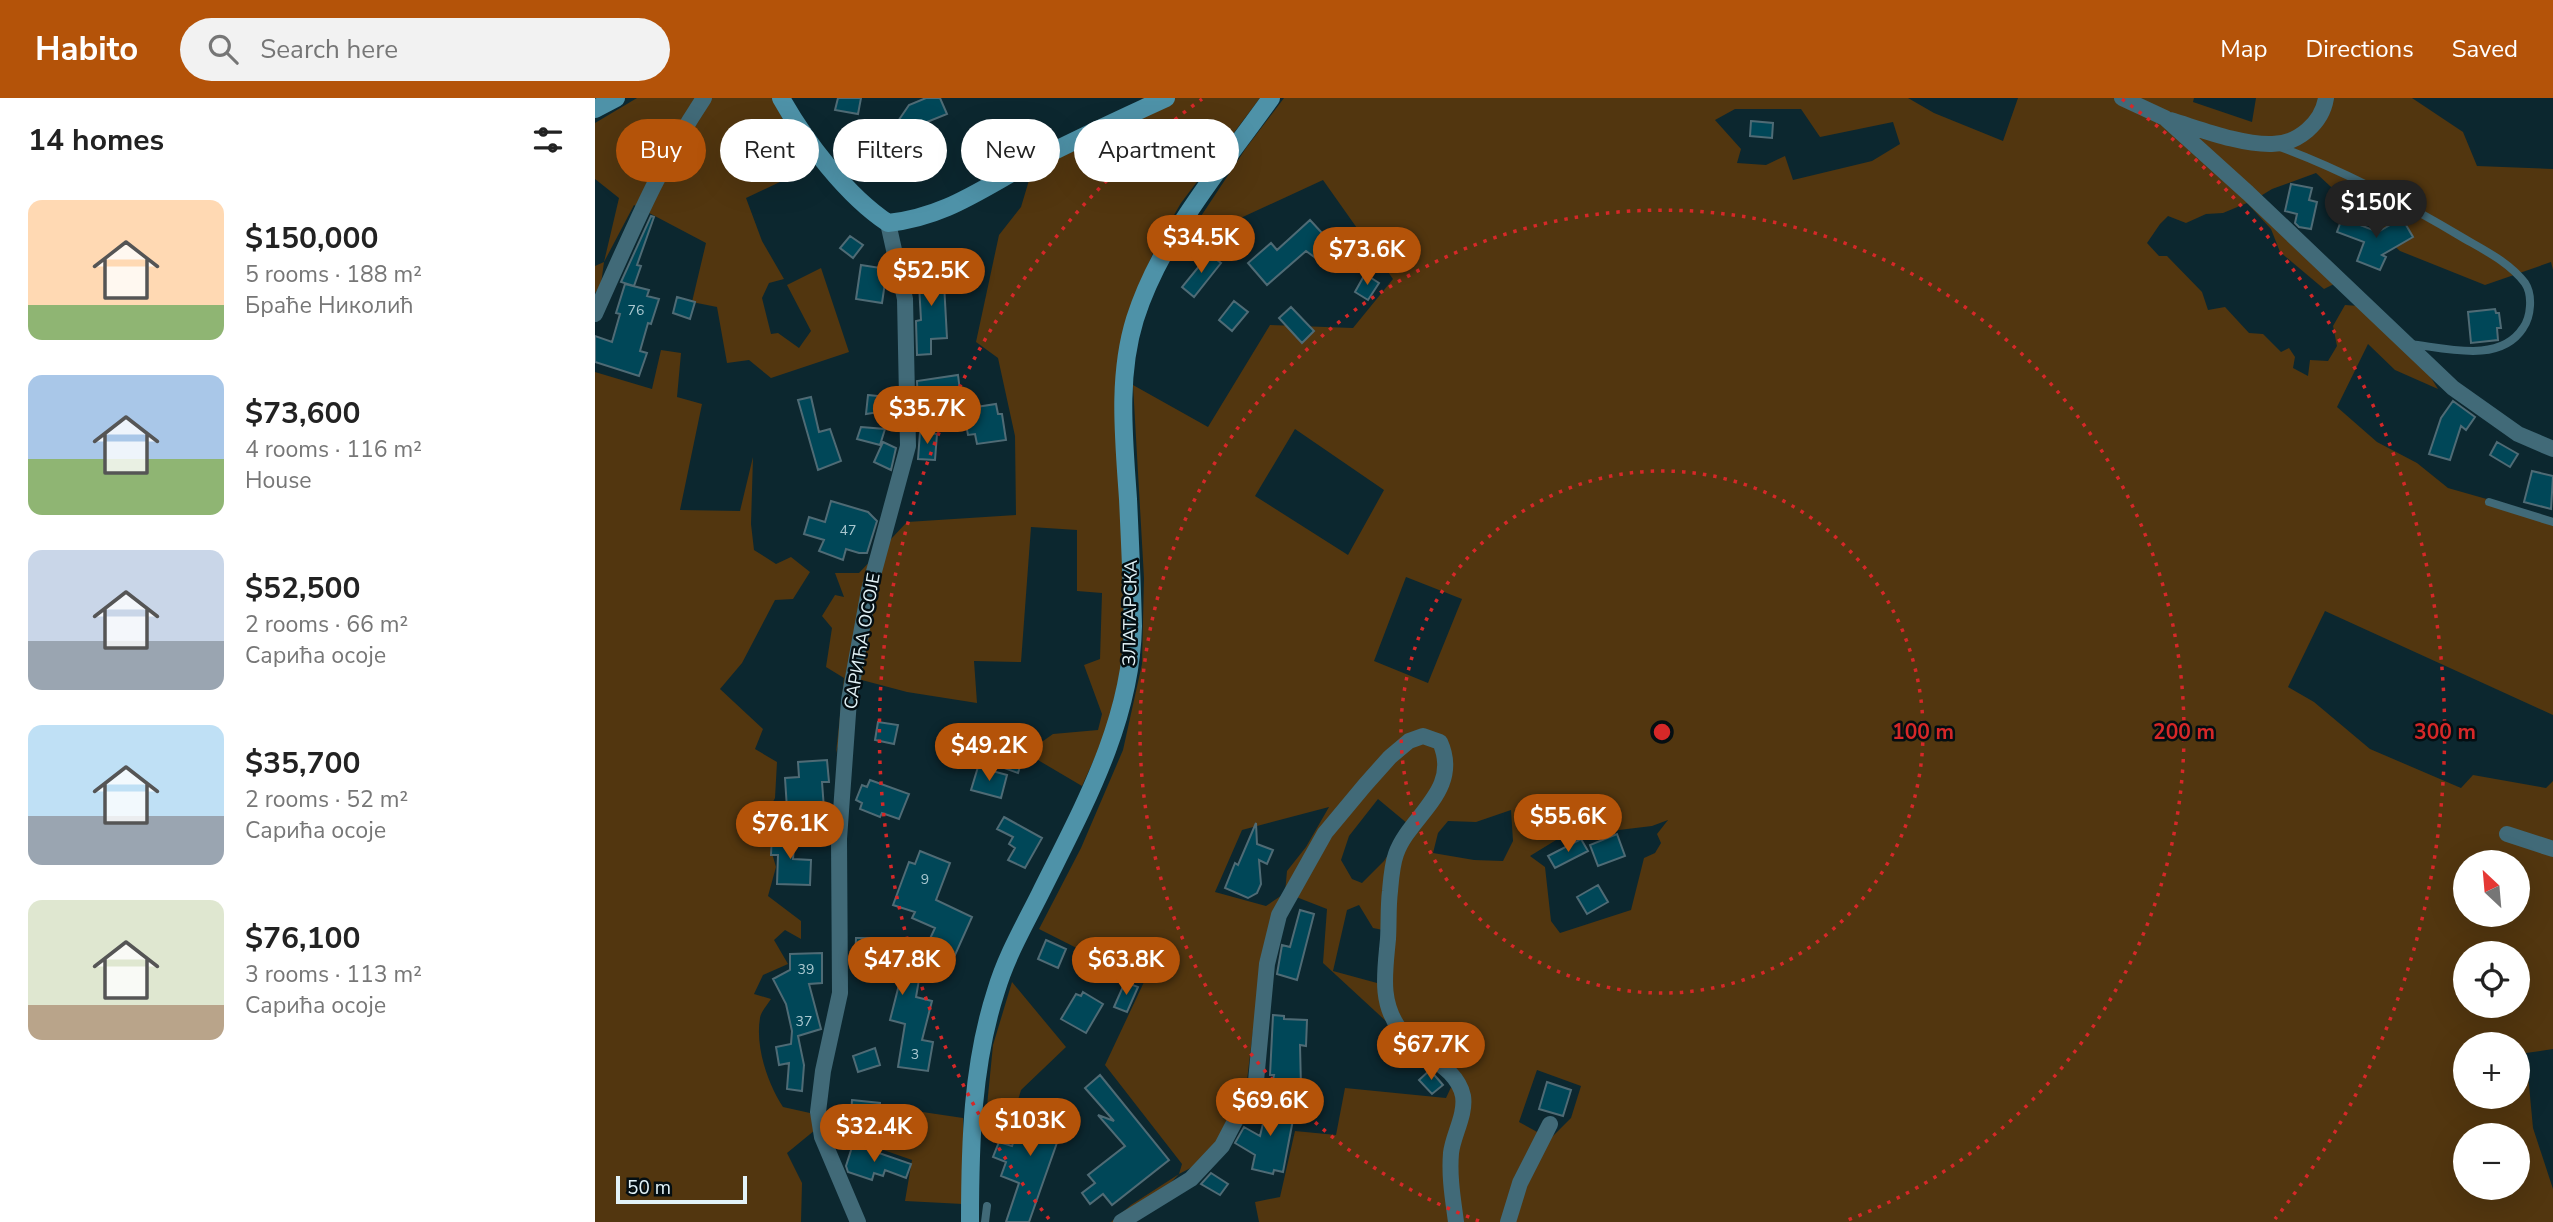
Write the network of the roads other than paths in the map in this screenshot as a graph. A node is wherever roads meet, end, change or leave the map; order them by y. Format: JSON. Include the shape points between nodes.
{"nodes":[{"id":1,"x":616,"y":98,"type":"edge"},
{"id":2,"x":703,"y":98,"type":"edge"},
{"id":3,"x":781,"y":98,"type":"edge"},
{"id":4,"x":1166,"y":98,"type":"edge"},
{"id":5,"x":1271,"y":98,"type":"edge"},
{"id":6,"x":2122,"y":98,"type":"edge"},
{"id":7,"x":2326,"y":98,"type":"edge"},
{"id":8,"x":595,"y":109,"type":"edge"},
{"id":9,"x":2165,"y":118,"type":"junction"},
{"id":10,"x":2273,"y":144,"type":"junction"},
{"id":11,"x":888,"y":223,"type":"junction"},
{"id":12,"x":595,"y":314,"type":"edge"},
{"id":13,"x":2405,"y":344,"type":"junction"},
{"id":14,"x":2553,"y":449,"type":"edge"},
{"id":15,"x":2489,"y":502,"type":"dead end"},
{"id":16,"x":2553,"y":522,"type":"edge"},
{"id":17,"x":2507,"y":834,"type":"dead end"},
{"id":18,"x":2553,"y":849,"type":"edge"},
{"id":19,"x":1550,"y":1124,"type":"dead end"},
{"id":20,"x":986,"y":1206,"type":"dead end"},
{"id":21,"x":858,"y":1222,"type":"edge"},
{"id":22,"x":970,"y":1222,"type":"edge"},
{"id":23,"x":985,"y":1222,"type":"edge"},
{"id":24,"x":1121,"y":1222,"type":"edge"},
{"id":25,"x":1456,"y":1222,"type":"edge"},
{"id":26,"x":1508,"y":1222,"type":"edge"}],
"edges":[{"from":1,"to":8,"type":"main road"},
{"from":2,"to":12,"type":"street","via":[[640,213]]},
{"from":3,"to":11,"type":"main road","via":[[854,196]]},
{"from":4,"to":11,"type":"main road","via":[[1087,133],[950,208]]},
{"from":5,"to":22,"type":"main road","name":"ЗЛАТАРСКА","via":[[1166,249],[1134,321],[1123,405],[1133,626],[1130,665],[1118,722],[1095,780],[996,990],[977,1070]]},
{"from":6,"to":9,"type":"street"},
{"from":7,"to":10,"type":"street","via":[[2315,124],[2299,136]]},
{"from":9,"to":10,"type":"street"},
{"from":9,"to":13,"type":"street"},
{"from":10,"to":13,"type":"lane","via":[[2421,212],[2502,261],[2526,284],[2531,301],[2527,323],[2506,346],[2484,351]]},
{"from":11,"to":21,"type":"street","name":"САРИЋА ОСОЈЕ","via":[[905,299],[908,446],[869,590],[849,700],[839,839],[840,993],[818,1112],[822,1137]]},
{"from":13,"to":14,"type":"street","via":[[2453,388],[2518,434]]},
{"from":15,"to":16,"type":"lane"},
{"from":17,"to":18,"type":"street"},
{"from":19,"to":26,"type":"street","via":[[1520,1183]]},
{"from":20,"to":23,"type":"lane"},
{"from":24,"to":25,"type":"street","via":[[1191,1179],[1222,1146],[1256,1080],[1267,964],[1279,915],[1325,833],[1390,757],[1423,736],[1440,742],[1446,756],[1442,780],[1429,808],[1396,854],[1383,979],[1388,1006],[1401,1032],[1457,1081],[1463,1097],[1451,1151]]}]}
